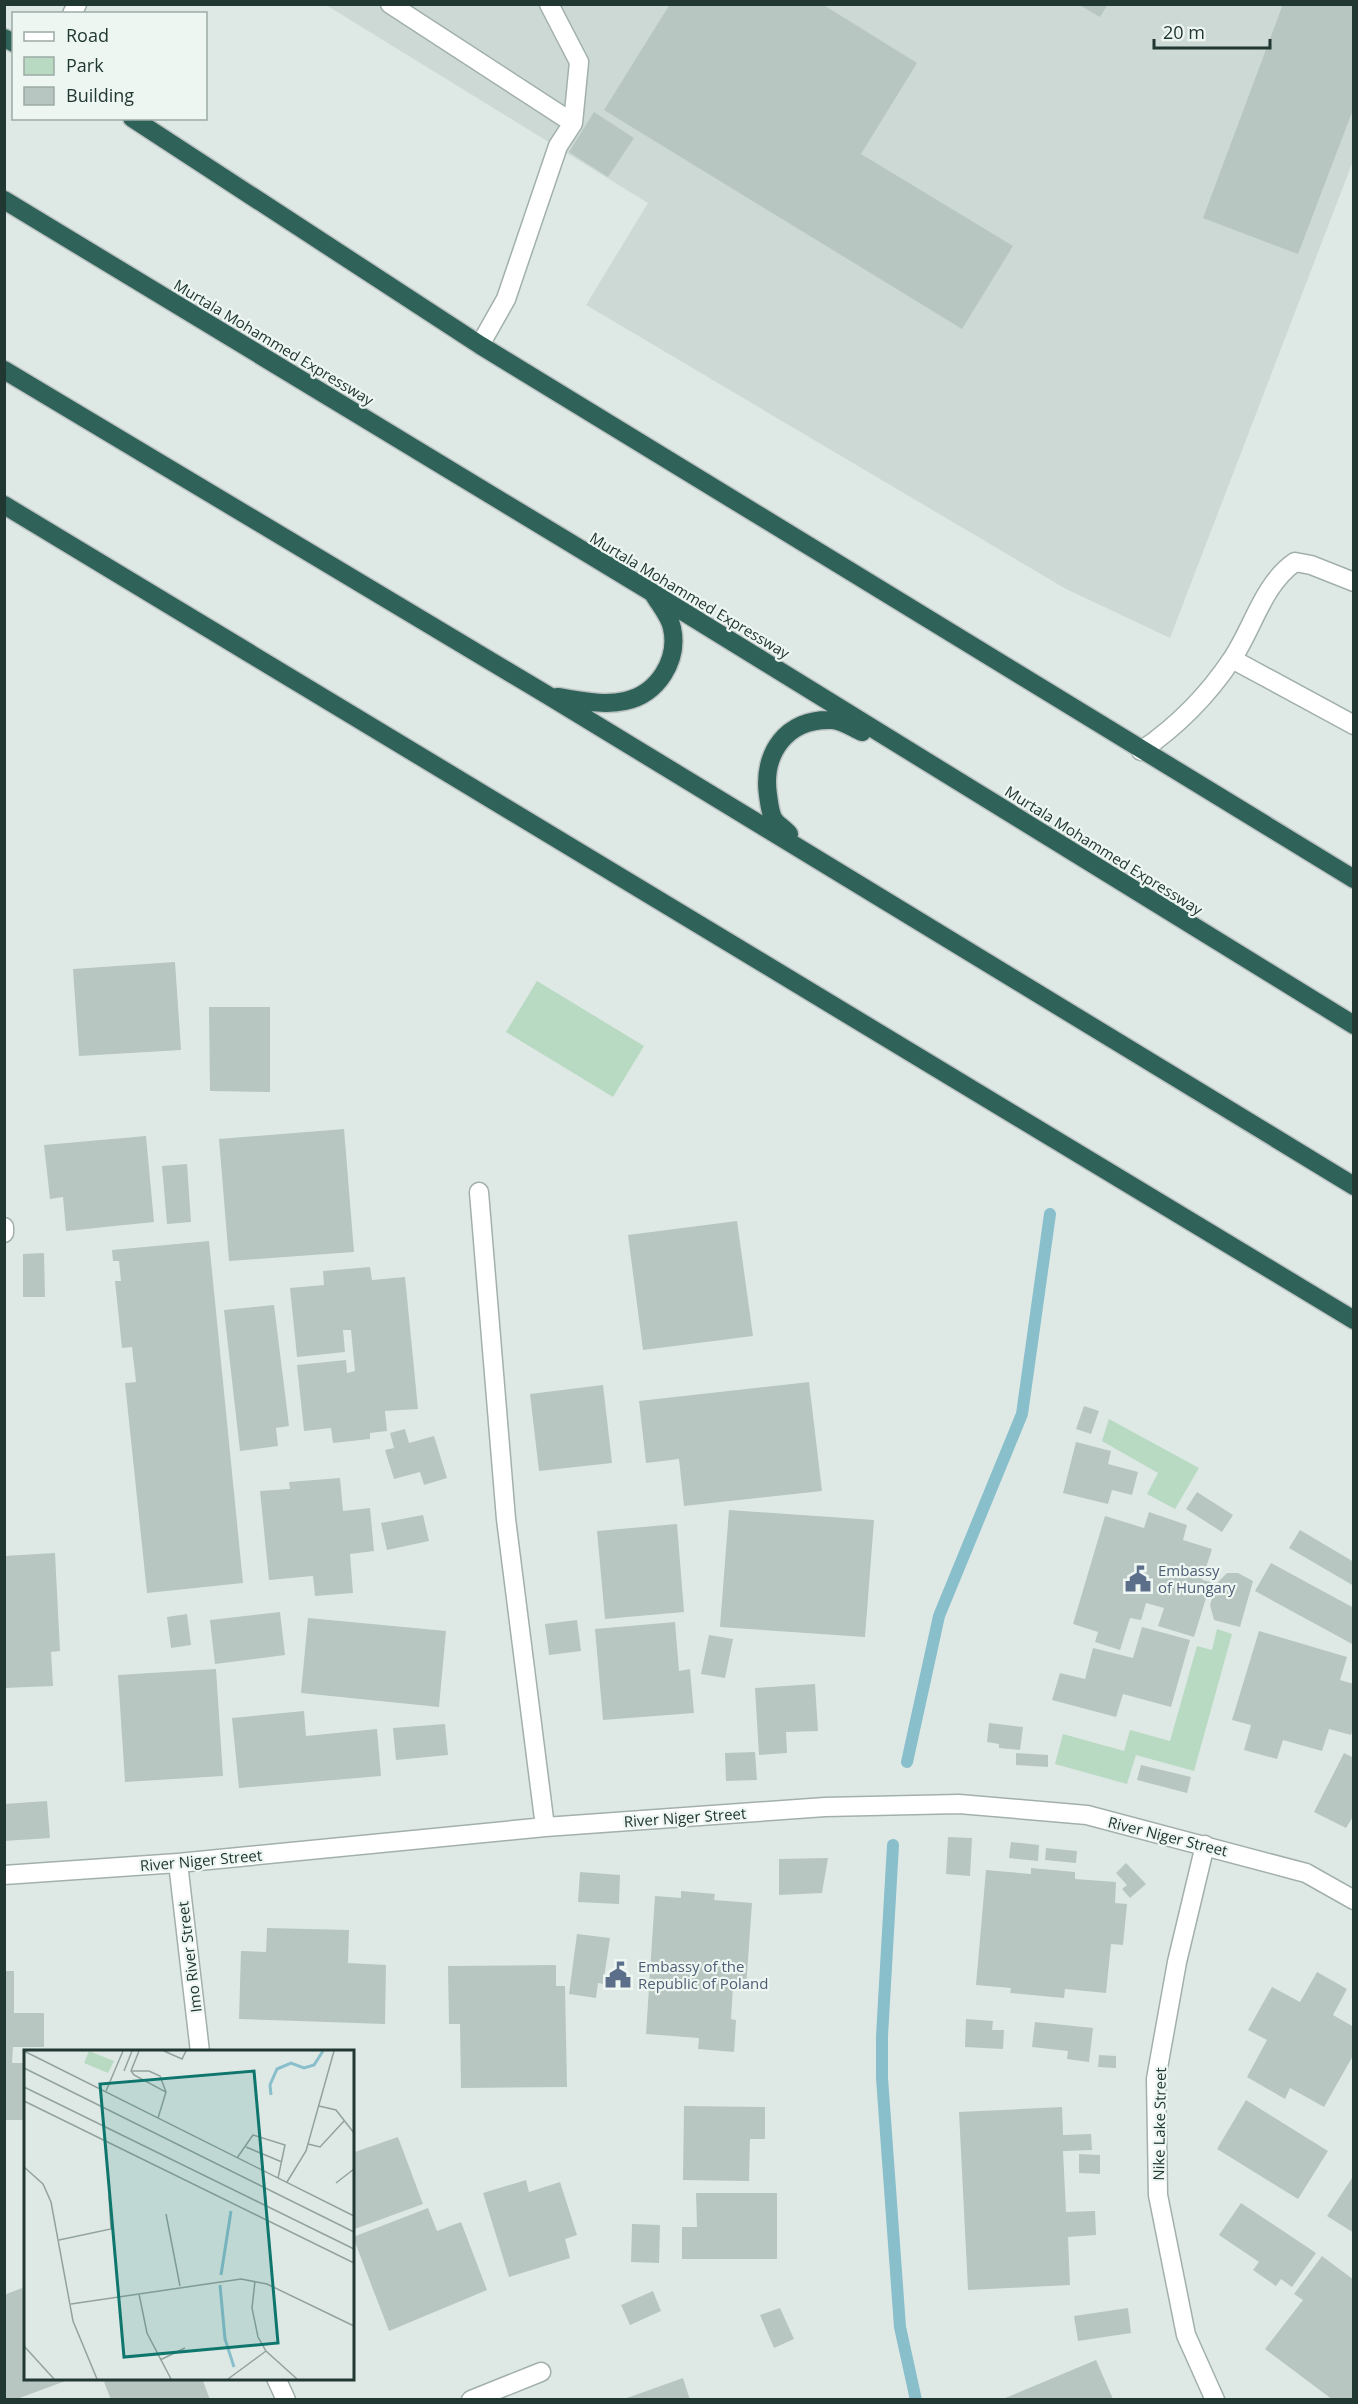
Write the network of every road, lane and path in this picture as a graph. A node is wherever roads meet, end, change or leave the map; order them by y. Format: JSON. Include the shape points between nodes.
{"nodes":[{"id":1,"x":390,"y":4,"type":"edge"},
{"id":2,"x":549,"y":4,"type":"edge"},
{"id":3,"x":135,"y":120,"type":"edge"},
{"id":4,"x":573,"y":123,"type":"junction"},
{"id":5,"x":4,"y":200,"type":"edge"},
{"id":6,"x":480,"y":345,"type":"junction"},
{"id":7,"x":4,"y":370,"type":"edge"},
{"id":8,"x":4,"y":505,"type":"edge"},
{"id":9,"x":1353,"y":582,"type":"edge"},
{"id":10,"x":653,"y":593,"type":"junction"},
{"id":11,"x":1232,"y":659,"type":"junction"},
{"id":12,"x":549,"y":696,"type":"junction"},
{"id":13,"x":1353,"y":725,"type":"edge"},
{"id":14,"x":1141,"y":751,"type":"junction"},
{"id":15,"x":911,"y":752,"type":"junction"},
{"id":16,"x":820,"y":862,"type":"junction"},
{"id":17,"x":1353,"y":879,"type":"edge"},
{"id":18,"x":1353,"y":1025,"type":"edge"},
{"id":19,"x":1353,"y":1186,"type":"edge"},
{"id":20,"x":479,"y":1192,"type":"dead end"},
{"id":21,"x":4,"y":1227,"type":"edge"},
{"id":22,"x":4,"y":1233,"type":"edge"},
{"id":23,"x":1353,"y":1320,"type":"edge"},
{"id":24,"x":545,"y":1827,"type":"junction"},
{"id":25,"x":1205,"y":1845,"type":"junction"},
{"id":26,"x":178,"y":1863,"type":"junction"},
{"id":27,"x":4,"y":1875,"type":"edge"},
{"id":28,"x":1353,"y":1900,"type":"edge"},
{"id":29,"x":200,"y":2050,"type":"edge"},
{"id":30,"x":541,"y":2372,"type":"dead end"},
{"id":31,"x":276,"y":2380,"type":"edge"},
{"id":32,"x":286,"y":2400,"type":"edge"},
{"id":33,"x":471,"y":2400,"type":"edge"},
{"id":34,"x":1215,"y":2400,"type":"edge"}],
"edges":[{"from":1,"to":4,"type":"street"},
{"from":2,"to":4,"type":"street","via":[[579,62]]},
{"from":3,"to":6,"type":"highway"},
{"from":4,"to":6,"type":"street","via":[[558,146],[506,299]]},
{"from":5,"to":10,"type":"highway","name":"Murtala Mohammed Expressway"},
{"from":6,"to":14,"type":"highway"},
{"from":7,"to":12,"type":"highway"},
{"from":8,"to":23,"type":"highway"},
{"from":9,"to":11,"type":"street","via":[[1295,562],[1280,572]]},
{"from":10,"to":12,"type":"highway","via":[[672,626],[674,647],[661,682],[627,701],[602,703]]},
{"from":10,"to":15,"type":"highway","name":"Murtala Mohammed Expressway"},
{"from":11,"to":13,"type":"street"},
{"from":11,"to":14,"type":"street","via":[[1187,713]]},
{"from":12,"to":16,"type":"highway"},
{"from":14,"to":17,"type":"highway"},
{"from":15,"to":16,"type":"highway","via":[[833,720],[793,729],[774,749],[767,764],[766,785],[773,819]]},
{"from":15,"to":18,"type":"highway","name":"Murtala Mohammed Expressway"},
{"from":16,"to":19,"type":"highway"},
{"from":20,"to":24,"type":"street","via":[[506,1519]]},
{"from":21,"to":22,"type":"street"},
{"from":24,"to":25,"type":"street","name":"River Niger Street","via":[[825,1807],[959,1803],[1087,1815]]},
{"from":24,"to":26,"type":"street","name":"River Niger Street"},
{"from":25,"to":28,"type":"street","name":"River Niger Street","via":[[1306,1873]]},
{"from":25,"to":34,"type":"street","name":"Nike Lake Street","via":[[1177,1962],[1156,2079],[1158,2195],[1186,2335]]},
{"from":26,"to":27,"type":"street","name":"River Niger Street"},
{"from":26,"to":29,"type":"street","name":"Imo River Street"},
{"from":30,"to":33,"type":"street"},
{"from":31,"to":32,"type":"street"}]}
